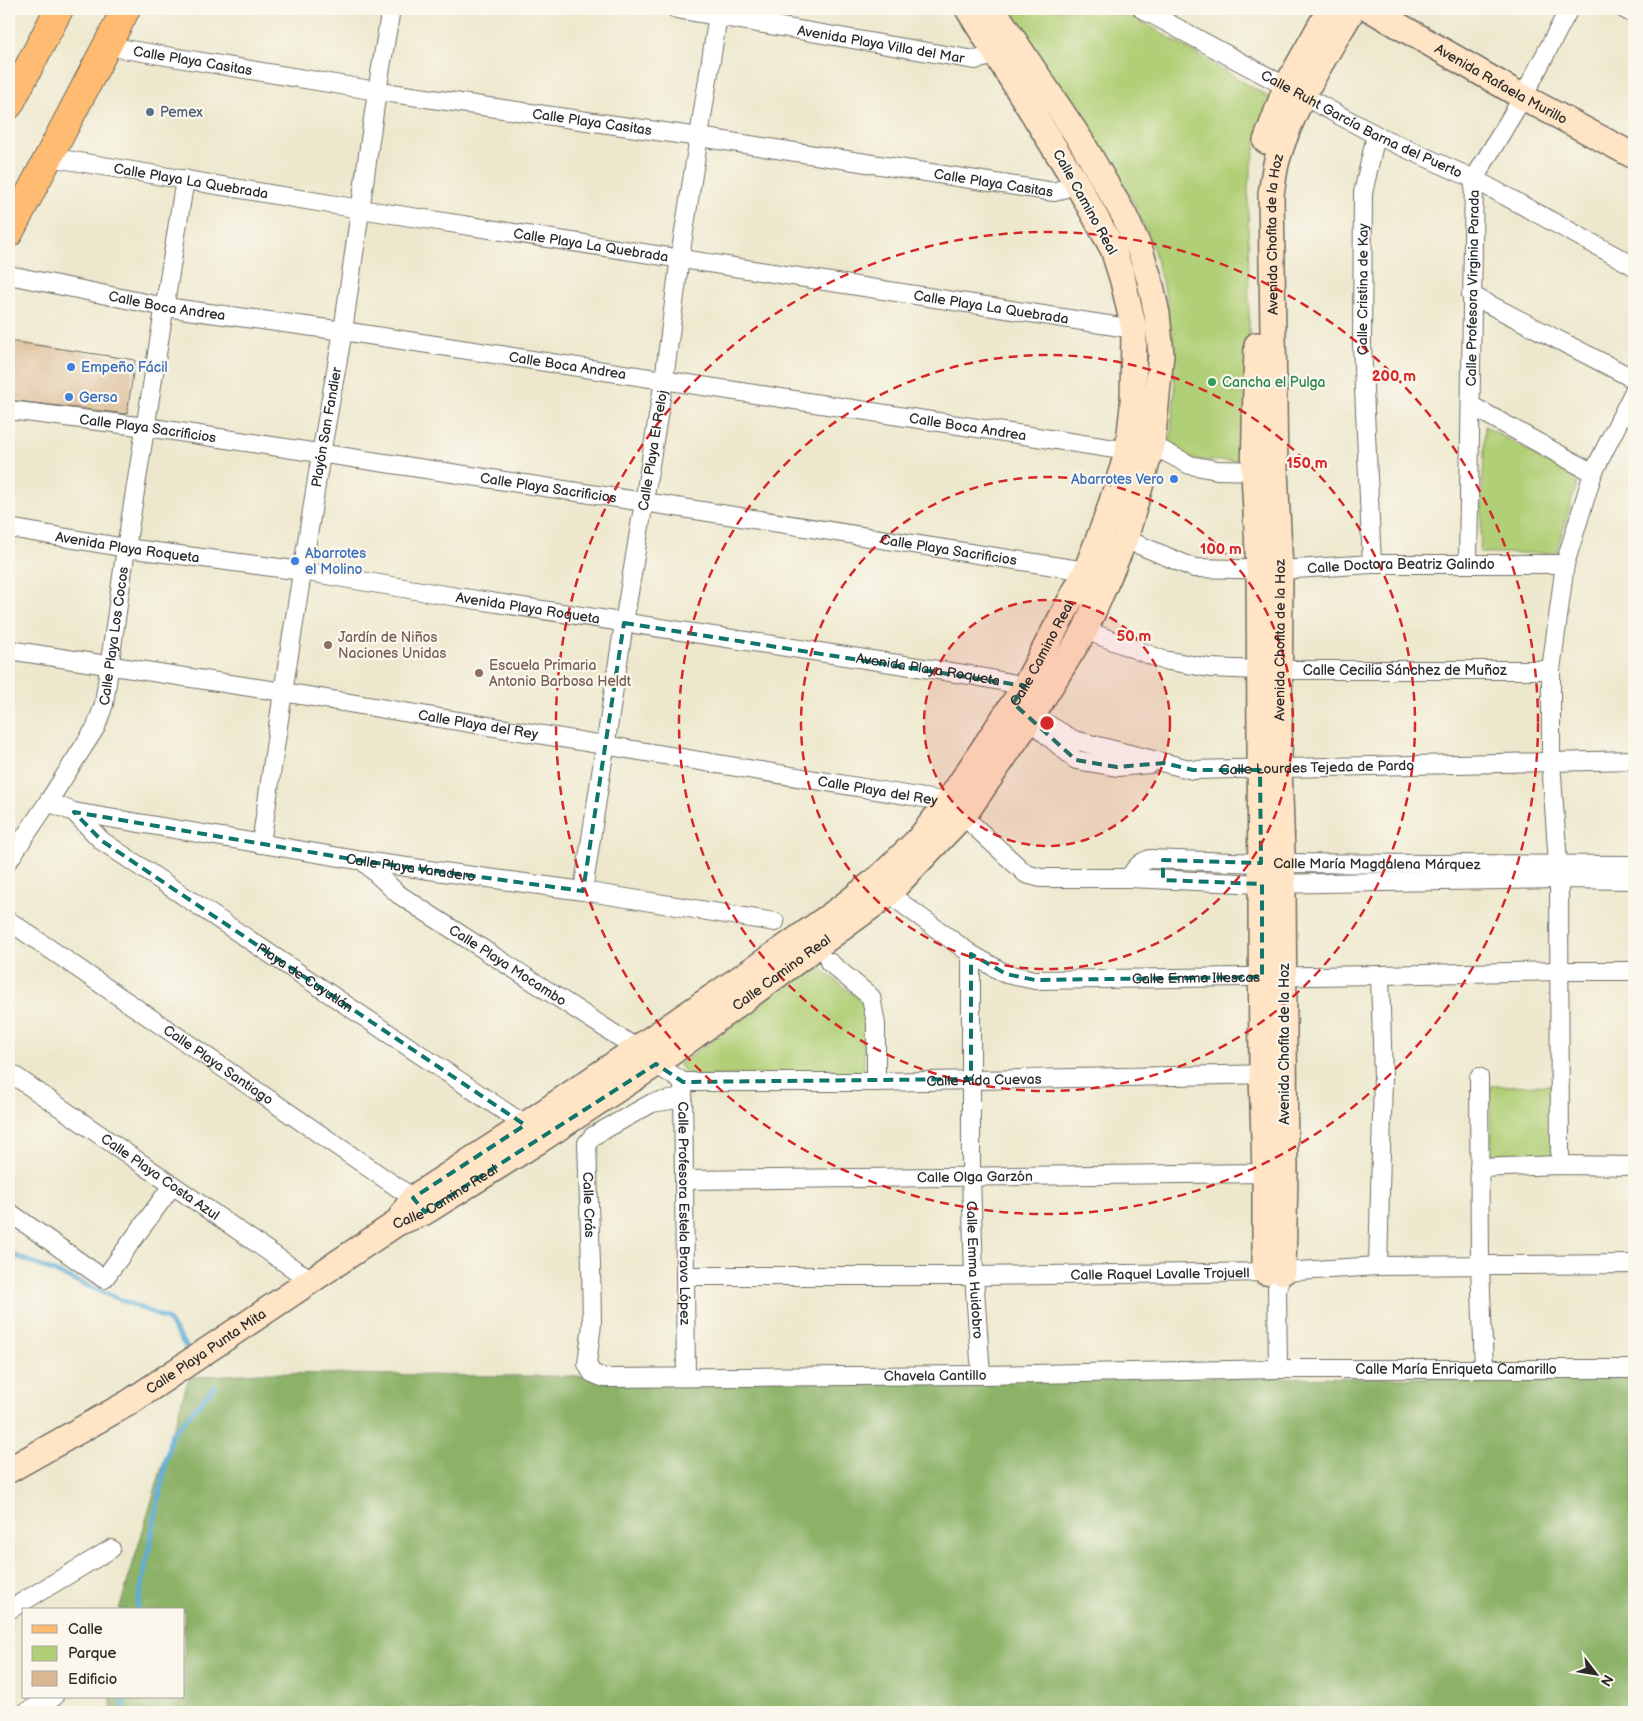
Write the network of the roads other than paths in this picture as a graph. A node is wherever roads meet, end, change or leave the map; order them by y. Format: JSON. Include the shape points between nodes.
{"nodes":[{"id":1,"x":59,"y":9,"type":"edge"},
{"id":2,"x":126,"y":9,"type":"edge"},
{"id":3,"x":391,"y":9,"type":"edge"},
{"id":4,"x":676,"y":9,"type":"edge"},
{"id":5,"x":968,"y":9,"type":"edge"},
{"id":6,"x":992,"y":9,"type":"edge"},
{"id":7,"x":1142,"y":9,"type":"edge"},
{"id":8,"x":1330,"y":9,"type":"edge"},
{"id":9,"x":1353,"y":9,"type":"edge"},
{"id":10,"x":1370,"y":9,"type":"edge"},
{"id":11,"x":1404,"y":9,"type":"edge"},
{"id":12,"x":1569,"y":9,"type":"edge"},
{"id":13,"x":1624,"y":9,"type":"edge"},
{"id":14,"x":718,"y":12,"type":"edge"},
{"id":15,"x":1634,"y":14,"type":"edge"},
{"id":16,"x":106,"y":46,"type":"junction"},
{"id":17,"x":997,"y":55,"type":"junction"},
{"id":18,"x":377,"y":90,"type":"junction"},
{"id":19,"x":1527,"y":90,"type":"junction"},
{"id":20,"x":1294,"y":91,"type":"junction"},
{"id":21,"x":9,"y":105,"type":"edge"},
{"id":22,"x":1376,"y":135,"type":"junction"},
{"id":23,"x":699,"y":137,"type":"junction"},
{"id":24,"x":1634,"y":138,"type":"edge"},
{"id":25,"x":1634,"y":156,"type":"edge"},
{"id":26,"x":48,"y":157,"type":"junction"},
{"id":27,"x":184,"y":179,"type":"junction"},
{"id":28,"x":1474,"y":179,"type":"junction"},
{"id":29,"x":1077,"y":184,"type":"junction"},
{"id":30,"x":360,"y":209,"type":"junction"},
{"id":31,"x":9,"y":233,"type":"edge"},
{"id":32,"x":680,"y":257,"type":"junction"},
{"id":33,"x":1634,"y":266,"type":"edge"},
{"id":34,"x":9,"y":275,"type":"edge"},
{"id":35,"x":1471,"y":295,"type":"junction"},
{"id":36,"x":165,"y":307,"type":"junction"},
{"id":37,"x":1134,"y":329,"type":"junction"},
{"id":38,"x":342,"y":330,"type":"junction"},
{"id":39,"x":1634,"y":379,"type":"edge"},
{"id":40,"x":664,"y":380,"type":"junction"},
{"id":41,"x":1634,"y":391,"type":"edge"},
{"id":42,"x":1472,"y":406,"type":"junction"},
{"id":43,"x":9,"y":410,"type":"edge"},
{"id":44,"x":146,"y":427,"type":"junction"},
{"id":45,"x":1152,"y":445,"type":"junction"},
{"id":46,"x":1128,"y":451,"type":"junction"},
{"id":47,"x":321,"y":454,"type":"junction"},
{"id":48,"x":1264,"y":471,"type":"junction"},
{"id":49,"x":1593,"y":473,"type":"junction"},
{"id":50,"x":644,"y":502,"type":"junction"},
{"id":51,"x":9,"y":528,"type":"edge"},
{"id":52,"x":1125,"y":539,"type":"junction"},
{"id":53,"x":126,"y":548,"type":"junction"},
{"id":54,"x":1468,"y":563,"type":"junction"},
{"id":55,"x":1372,"y":564,"type":"junction"},
{"id":56,"x":1565,"y":564,"type":"junction"},
{"id":57,"x":1269,"y":570,"type":"junction"},
{"id":58,"x":1086,"y":571,"type":"junction"},
{"id":59,"x":302,"y":572,"type":"junction"},
{"id":60,"x":624,"y":622,"type":"junction"},
{"id":61,"x":1085,"y":630,"type":"junction"},
{"id":62,"x":9,"y":650,"type":"edge"},
{"id":63,"x":110,"y":667,"type":"junction"},
{"id":64,"x":1269,"y":670,"type":"junction"},
{"id":65,"x":1551,"y":670,"type":"junction"},
{"id":66,"x":283,"y":692,"type":"junction"},
{"id":67,"x":1028,"y":701,"type":"junction"},
{"id":68,"x":606,"y":745,"type":"junction"},
{"id":69,"x":1634,"y":760,"type":"edge"},
{"id":70,"x":1550,"y":761,"type":"junction"},
{"id":71,"x":1269,"y":769,"type":"junction"},
{"id":72,"x":48,"y":802,"type":"junction"},
{"id":73,"x":948,"y":802,"type":"junction"},
{"id":74,"x":74,"y":812,"type":"junction"},
{"id":75,"x":974,"y":826,"type":"dead end"},
{"id":76,"x":261,"y":844,"type":"junction"},
{"id":77,"x":9,"y":860,"type":"edge"},
{"id":78,"x":364,"y":860,"type":"junction"},
{"id":79,"x":1634,"y":865,"type":"edge"},
{"id":80,"x":1558,"y":872,"type":"junction"},
{"id":81,"x":1272,"y":873,"type":"junction"},
{"id":82,"x":1634,"y":880,"type":"edge"},
{"id":83,"x":583,"y":891,"type":"junction"},
{"id":84,"x":900,"y":902,"type":"dead end"},
{"id":85,"x":9,"y":921,"type":"edge"},
{"id":86,"x":775,"y":922,"type":"dead end"},
{"id":87,"x":971,"y":954,"type":"junction"},
{"id":88,"x":829,"y":962,"type":"dead end"},
{"id":89,"x":1558,"y":971,"type":"junction"},
{"id":90,"x":1634,"y":972,"type":"edge"},
{"id":91,"x":1380,"y":975,"type":"junction"},
{"id":92,"x":1273,"y":976,"type":"junction"},
{"id":93,"x":636,"y":1048,"type":"junction"},
{"id":94,"x":656,"y":1064,"type":"junction"},
{"id":95,"x":9,"y":1072,"type":"edge"},
{"id":96,"x":1273,"y":1074,"type":"junction"},
{"id":97,"x":1479,"y":1077,"type":"dead end"},
{"id":98,"x":971,"y":1079,"type":"junction"},
{"id":99,"x":876,"y":1082,"type":"junction"},
{"id":100,"x":683,"y":1090,"type":"junction"},
{"id":101,"x":531,"y":1133,"type":"junction"},
{"id":102,"x":1560,"y":1165,"type":"junction"},
{"id":103,"x":1634,"y":1166,"type":"edge"},
{"id":104,"x":1479,"y":1168,"type":"junction"},
{"id":105,"x":1265,"y":1173,"type":"junction"},
{"id":106,"x":971,"y":1177,"type":"junction"},
{"id":107,"x":685,"y":1180,"type":"junction"},
{"id":108,"x":172,"y":1186,"type":"junction"},
{"id":109,"x":419,"y":1205,"type":"junction"},
{"id":110,"x":9,"y":1212,"type":"edge"},
{"id":111,"x":397,"y":1223,"type":"joint"},
{"id":112,"x":1634,"y":1264,"type":"edge"},
{"id":113,"x":1378,"y":1266,"type":"junction"},
{"id":114,"x":1480,"y":1266,"type":"junction"},
{"id":115,"x":685,"y":1276,"type":"junction"},
{"id":116,"x":974,"y":1276,"type":"junction"},
{"id":117,"x":1275,"y":1277,"type":"junction"},
{"id":118,"x":312,"y":1279,"type":"junction"},
{"id":119,"x":1484,"y":1368,"type":"junction"},
{"id":120,"x":1278,"y":1369,"type":"junction"},
{"id":121,"x":1634,"y":1369,"type":"edge"},
{"id":122,"x":592,"y":1373,"type":"joint"},
{"id":123,"x":982,"y":1375,"type":"junction"},
{"id":124,"x":686,"y":1378,"type":"junction"},
{"id":125,"x":11,"y":1467,"type":"edge"},
{"id":126,"x":111,"y":1549,"type":"dead end"},
{"id":127,"x":9,"y":1610,"type":"edge"},
{"id":128,"x":52,"y":1698,"type":"edge"},
{"id":129,"x":26,"y":1712,"type":"edge"}],
"edges":[{"from":1,"to":21,"type":"main road"},
{"from":2,"to":16,"type":"main road"},
{"from":3,"to":18,"type":"street","name":"Playón San Fandier"},
{"from":4,"to":14,"type":"street","name":"Avenida Playa Villa del Mar"},
{"from":5,"to":17,"type":"street","name":"Calle Camino Real"},
{"from":6,"to":45,"type":"street","name":"Calle Camino Real","via":[[1081,141],[1124,214],[1140,250],[1157,314],[1161,354]]},
{"from":7,"to":20,"type":"street","name":"Calle Ruht García Barna del Puerto"},
{"from":8,"to":20,"type":"street","name":"Avenida Chofita de la Hoz"},
{"from":9,"to":20,"type":"street","name":"Avenida Chofita de la Hoz"},
{"from":10,"to":19,"type":"street","name":"Avenida Rafaela Murillo"},
{"from":11,"to":19,"type":"street","name":"Avenida Rafaela Murillo"},
{"from":12,"to":19,"type":"street","name":"Calle Profesora Virginia Parada"},
{"from":13,"to":15,"type":"street"},
{"from":14,"to":17,"type":"street","name":"Avenida Playa Villa del Mar","via":[[975,60]]},
{"from":14,"to":23,"type":"street","name":"Calle Playa El Reloj"},
{"from":16,"to":18,"type":"street","name":"Calle Playa Casitas"},
{"from":16,"to":26,"type":"main road"},
{"from":17,"to":29,"type":"street","name":"Calle Camino Real"},
{"from":18,"to":23,"type":"street","name":"Calle Playa Casitas"},
{"from":18,"to":30,"type":"street","name":"Playón San Fandier"},
{"from":19,"to":24,"type":"street","name":"Avenida Rafaela Murillo"},
{"from":19,"to":25,"type":"street","name":"Avenida Rafaela Murillo"},
{"from":19,"to":28,"type":"street","name":"Calle Profesora Virginia Parada"},
{"from":20,"to":22,"type":"street","name":"Calle Ruht García Barna del Puerto"},
{"from":20,"to":48,"type":"street","name":"Avenida Chofita de la Hoz","via":[[1273,120],[1260,161],[1256,200],[1266,328]]},
{"from":22,"to":28,"type":"street","name":"Calle Ruht García Barna del Puerto"},
{"from":22,"to":55,"type":"street","name":"Calle Cristina de Kay","via":[[1362,193],[1362,345]]},
{"from":23,"to":29,"type":"street","name":"Calle Playa Casitas","via":[[1054,192]]},
{"from":23,"to":32,"type":"street","name":"Calle Playa El Reloj"},
{"from":26,"to":27,"type":"street","name":"Calle Playa La Quebrada"},
{"from":26,"to":31,"type":"main road"},
{"from":27,"to":30,"type":"street","name":"Calle Playa La Quebrada"},
{"from":27,"to":36,"type":"street","name":"Calle Playa Los Cocos"},
{"from":28,"to":33,"type":"street","name":"Calle Ruht García Barna del Puerto"},
{"from":28,"to":35,"type":"street","name":"Calle Profesora Virginia Parada"},
{"from":29,"to":37,"type":"street","name":"Calle Camino Real","via":[[1113,249]]},
{"from":30,"to":32,"type":"street","name":"Calle Playa La Quebrada"},
{"from":30,"to":38,"type":"street","name":"Playón San Fandier"},
{"from":32,"to":37,"type":"street","name":"Calle Playa La Quebrada"},
{"from":32,"to":40,"type":"street","name":"Calle Playa El Reloj"},
{"from":34,"to":36,"type":"street","name":"Calle Boca Andrea"},
{"from":35,"to":39,"type":"street"},
{"from":35,"to":42,"type":"street","name":"Calle Profesora Virginia Parada"},
{"from":36,"to":38,"type":"street","name":"Calle Boca Andrea"},
{"from":36,"to":44,"type":"street","name":"Calle Playa Los Cocos"},
{"from":37,"to":46,"type":"street","name":"Calle Camino Real","via":[[1133,406]]},
{"from":38,"to":40,"type":"street","name":"Calle Boca Andrea"},
{"from":38,"to":47,"type":"street","name":"Playón San Fandier"},
{"from":40,"to":46,"type":"street","name":"Calle Boca Andrea"},
{"from":40,"to":50,"type":"street","name":"Calle Playa El Reloj"},
{"from":41,"to":49,"type":"street"},
{"from":42,"to":49,"type":"street"},
{"from":42,"to":54,"type":"street","name":"Calle Profesora Virginia Parada"},
{"from":43,"to":44,"type":"street","name":"Calle Playa Sacrificios"},
{"from":44,"to":47,"type":"street","name":"Calle Playa Sacrificios"},
{"from":44,"to":53,"type":"street","name":"Calle Playa Los Cocos"},
{"from":45,"to":48,"type":"street","via":[[1190,465],[1217,470]]},
{"from":45,"to":52,"type":"street","name":"Calle Camino Real"},
{"from":46,"to":58,"type":"street","name":"Calle Camino Real"},
{"from":47,"to":50,"type":"street","name":"Calle Playa Sacrificios"},
{"from":47,"to":59,"type":"street","name":"Playón San Fandier"},
{"from":48,"to":57,"type":"street","name":"Avenida Chofita de la Hoz"},
{"from":49,"to":56,"type":"street"},
{"from":50,"to":58,"type":"street","name":"Calle Playa Sacrificios"},
{"from":50,"to":60,"type":"street","name":"Calle Playa El Reloj"},
{"from":51,"to":53,"type":"street","name":"Avenida Playa Roqueta"},
{"from":52,"to":57,"type":"street","name":"Calle Doctora Beatriz Galindo","via":[[1194,568]]},
{"from":52,"to":61,"type":"street","name":"Calle Camino Real"},
{"from":53,"to":59,"type":"street","name":"Avenida Playa Roqueta"},
{"from":53,"to":63,"type":"street","name":"Calle Playa Los Cocos"},
{"from":54,"to":55,"type":"street","name":"Calle Doctora Beatriz Galindo"},
{"from":54,"to":56,"type":"street","name":"Calle Doctora Beatriz Galindo"},
{"from":55,"to":57,"type":"street","name":"Calle Doctora Beatriz Galindo"},
{"from":56,"to":65,"type":"street"},
{"from":57,"to":64,"type":"street","name":"Avenida Chofita de la Hoz"},
{"from":58,"to":67,"type":"street","name":"Calle Camino Real"},
{"from":59,"to":60,"type":"street","name":"Avenida Playa Roqueta"},
{"from":59,"to":66,"type":"street","name":"Playón San Fandier"},
{"from":60,"to":67,"type":"street","name":"Avenida Playa Roqueta","via":[[970,675]]},
{"from":60,"to":68,"type":"street","name":"Calle Playa El Reloj"},
{"from":61,"to":64,"type":"street","name":"Calle Cecilia Sánchez de Muñoz","via":[[1163,660],[1210,668]]},
{"from":61,"to":67,"type":"street","name":"Calle Camino Real"},
{"from":62,"to":63,"type":"street","name":"Calle Playa del Rey"},
{"from":63,"to":66,"type":"street","name":"Calle Playa del Rey"},
{"from":63,"to":72,"type":"street","name":"Calle Playa Los Cocos","via":[[104,704],[96,727]]},
{"from":64,"to":65,"type":"street","name":"Calle Cecilia Sánchez de Muñoz"},
{"from":64,"to":71,"type":"street","name":"Avenida Chofita de la Hoz"},
{"from":65,"to":70,"type":"street"},
{"from":66,"to":68,"type":"street","name":"Calle Playa del Rey"},
{"from":66,"to":76,"type":"street","name":"Playón San Fandier"},
{"from":67,"to":71,"type":"street","name":"Calle Lourdes Tejeda de Pardo","via":[[1074,740],[1193,770]]},
{"from":67,"to":73,"type":"street","name":"Calle Camino Real"},
{"from":67,"to":94,"type":"street","name":"Calle Camino Real","via":[[967,811],[887,895]]},
{"from":68,"to":73,"type":"street","name":"Calle Playa del Rey"},
{"from":68,"to":83,"type":"street","name":"Calle Playa El Reloj"},
{"from":69,"to":70,"type":"street","name":"Calle Lourdes Tejeda de Pardo"},
{"from":70,"to":71,"type":"street","name":"Calle Lourdes Tejeda de Pardo"},
{"from":70,"to":80,"type":"street"},
{"from":71,"to":81,"type":"street","name":"Avenida Chofita de la Hoz"},
{"from":72,"to":74,"type":"street","name":"Calle Playa Varadero"},
{"from":72,"to":77,"type":"street","name":"Calle Playa Los Cocos"},
{"from":73,"to":93,"type":"street","name":"Calle Camino Real","via":[[919,839],[880,877],[841,908]]},
{"from":74,"to":76,"type":"street","name":"Calle Playa Varadero"},
{"from":74,"to":101,"type":"street","name":"Playa de Cuyutlán","via":[[102,841]]},
{"from":75,"to":81,"type":"street","name":"Calle María Magdalena Márquez","via":[[1026,874],[1041,878],[1129,878],[1135,868],[1150,860]]},
{"from":76,"to":78,"type":"street","name":"Calle Playa Varadero"},
{"from":78,"to":83,"type":"street","name":"Calle Playa Varadero"},
{"from":78,"to":93,"type":"street","name":"Calle Playa Mocambo","via":[[398,894]]},
{"from":79,"to":80,"type":"street","name":"Calle María Magdalena Márquez"},
{"from":80,"to":81,"type":"street","name":"Calle María Magdalena Márquez"},
{"from":80,"to":82,"type":"street","name":"Calle María Magdalena Márquez"},
{"from":80,"to":89,"type":"street"},
{"from":81,"to":92,"type":"street","name":"Avenida Chofita de la Hoz"},
{"from":83,"to":86,"type":"street","name":"Calle Playa Varadero"},
{"from":84,"to":87,"type":"street","name":"Calle Emma Illescas"},
{"from":85,"to":109,"type":"street","name":"Calle Playa Santiago"},
{"from":87,"to":92,"type":"street","name":"Calle Emma Illescas","via":[[1006,974],[1035,980]]},
{"from":87,"to":98,"type":"street","name":"Calle Emma Huidobro"},
{"from":88,"to":99,"type":"street","via":[[871,997],[876,1024]]},
{"from":89,"to":90,"type":"street","name":"Calle Emma Illescas"},
{"from":89,"to":91,"type":"street","name":"Calle Emma Illescas"},
{"from":89,"to":102,"type":"street"},
{"from":91,"to":92,"type":"street","name":"Calle Emma Illescas"},
{"from":91,"to":113,"type":"street","via":[[1383,1078]]},
{"from":92,"to":96,"type":"street","name":"Avenida Chofita de la Hoz"},
{"from":93,"to":94,"type":"street","name":"Calle Playa Mocambo"},
{"from":93,"to":101,"type":"street","name":"Calle Camino Real"},
{"from":94,"to":100,"type":"street","name":"Calle Profesora Estela Bravo López"},
{"from":94,"to":101,"type":"street","name":"Calle Camino Real"},
{"from":95,"to":108,"type":"street","name":"Calle Playa Costa Azul"},
{"from":96,"to":98,"type":"street","name":"Calle Aída Cuevas"},
{"from":96,"to":105,"type":"street","name":"Avenida Chofita de la Hoz"},
{"from":96,"to":117,"type":"street","name":"Avenida Chofita de la Hoz","via":[[1285,1174]]},
{"from":97,"to":104,"type":"street"},
{"from":98,"to":99,"type":"street","name":"Calle Aída Cuevas"},
{"from":98,"to":106,"type":"street","name":"Calle Emma Huidobro"},
{"from":99,"to":100,"type":"street","name":"Calle Aída Cuevas"},
{"from":100,"to":107,"type":"street","name":"Calle Profesora Estela Bravo López"},
{"from":100,"to":122,"type":"street","name":"Calle Crás","via":[[652,1103],[587,1143],[592,1265],[592,1324],[587,1364]]},
{"from":101,"to":109,"type":"street","name":"Calle Camino Real"},
{"from":102,"to":103,"type":"street"},
{"from":102,"to":104,"type":"street"},
{"from":104,"to":114,"type":"street"},
{"from":105,"to":106,"type":"street","name":"Calle Olga Garzón"},
{"from":105,"to":117,"type":"street","name":"Avenida Chofita de la Hoz"},
{"from":106,"to":107,"type":"street","name":"Calle Olga Garzón"},
{"from":106,"to":116,"type":"street","name":"Calle Emma Huidobro"},
{"from":107,"to":115,"type":"street","name":"Calle Profesora Estela Bravo López"},
{"from":108,"to":110,"type":"street","via":[[104,1279]]},
{"from":108,"to":118,"type":"street","name":"Calle Playa Costa Azul"},
{"from":109,"to":111,"type":"street","name":"Calle Camino Real"},
{"from":111,"to":118,"type":"street","name":"Calle Playa Punta Mita"},
{"from":112,"to":114,"type":"street","name":"Calle Raquel Lavalle Trojuell"},
{"from":113,"to":114,"type":"street","name":"Calle Raquel Lavalle Trojuell"},
{"from":113,"to":117,"type":"street","name":"Calle Raquel Lavalle Trojuell"},
{"from":114,"to":119,"type":"street"},
{"from":115,"to":116,"type":"street","name":"Calle Raquel Lavalle Trojuell"},
{"from":115,"to":124,"type":"street","name":"Calle Profesora Estela Bravo López"},
{"from":116,"to":117,"type":"street","name":"Calle Raquel Lavalle Trojuell"},
{"from":116,"to":123,"type":"street","name":"Calle Emma Huidobro"},
{"from":117,"to":120,"type":"street","name":"Avenida Chofita de la Hoz"},
{"from":118,"to":125,"type":"street","name":"Calle Playa Punta Mita","via":[[130,1402]]},
{"from":119,"to":120,"type":"street","name":"Calle María Enriqueta Camarillo"},
{"from":119,"to":121,"type":"street","name":"Calle María Enriqueta Camarillo"},
{"from":120,"to":123,"type":"street","name":"Chavela Cantillo"},
{"from":122,"to":124,"type":"street","name":"Chavela Cantillo","via":[[604,1378]]},
{"from":123,"to":124,"type":"street","name":"Chavela Cantillo"},
{"from":126,"to":127,"type":"street"},
{"from":128,"to":129,"type":"street"}]}
